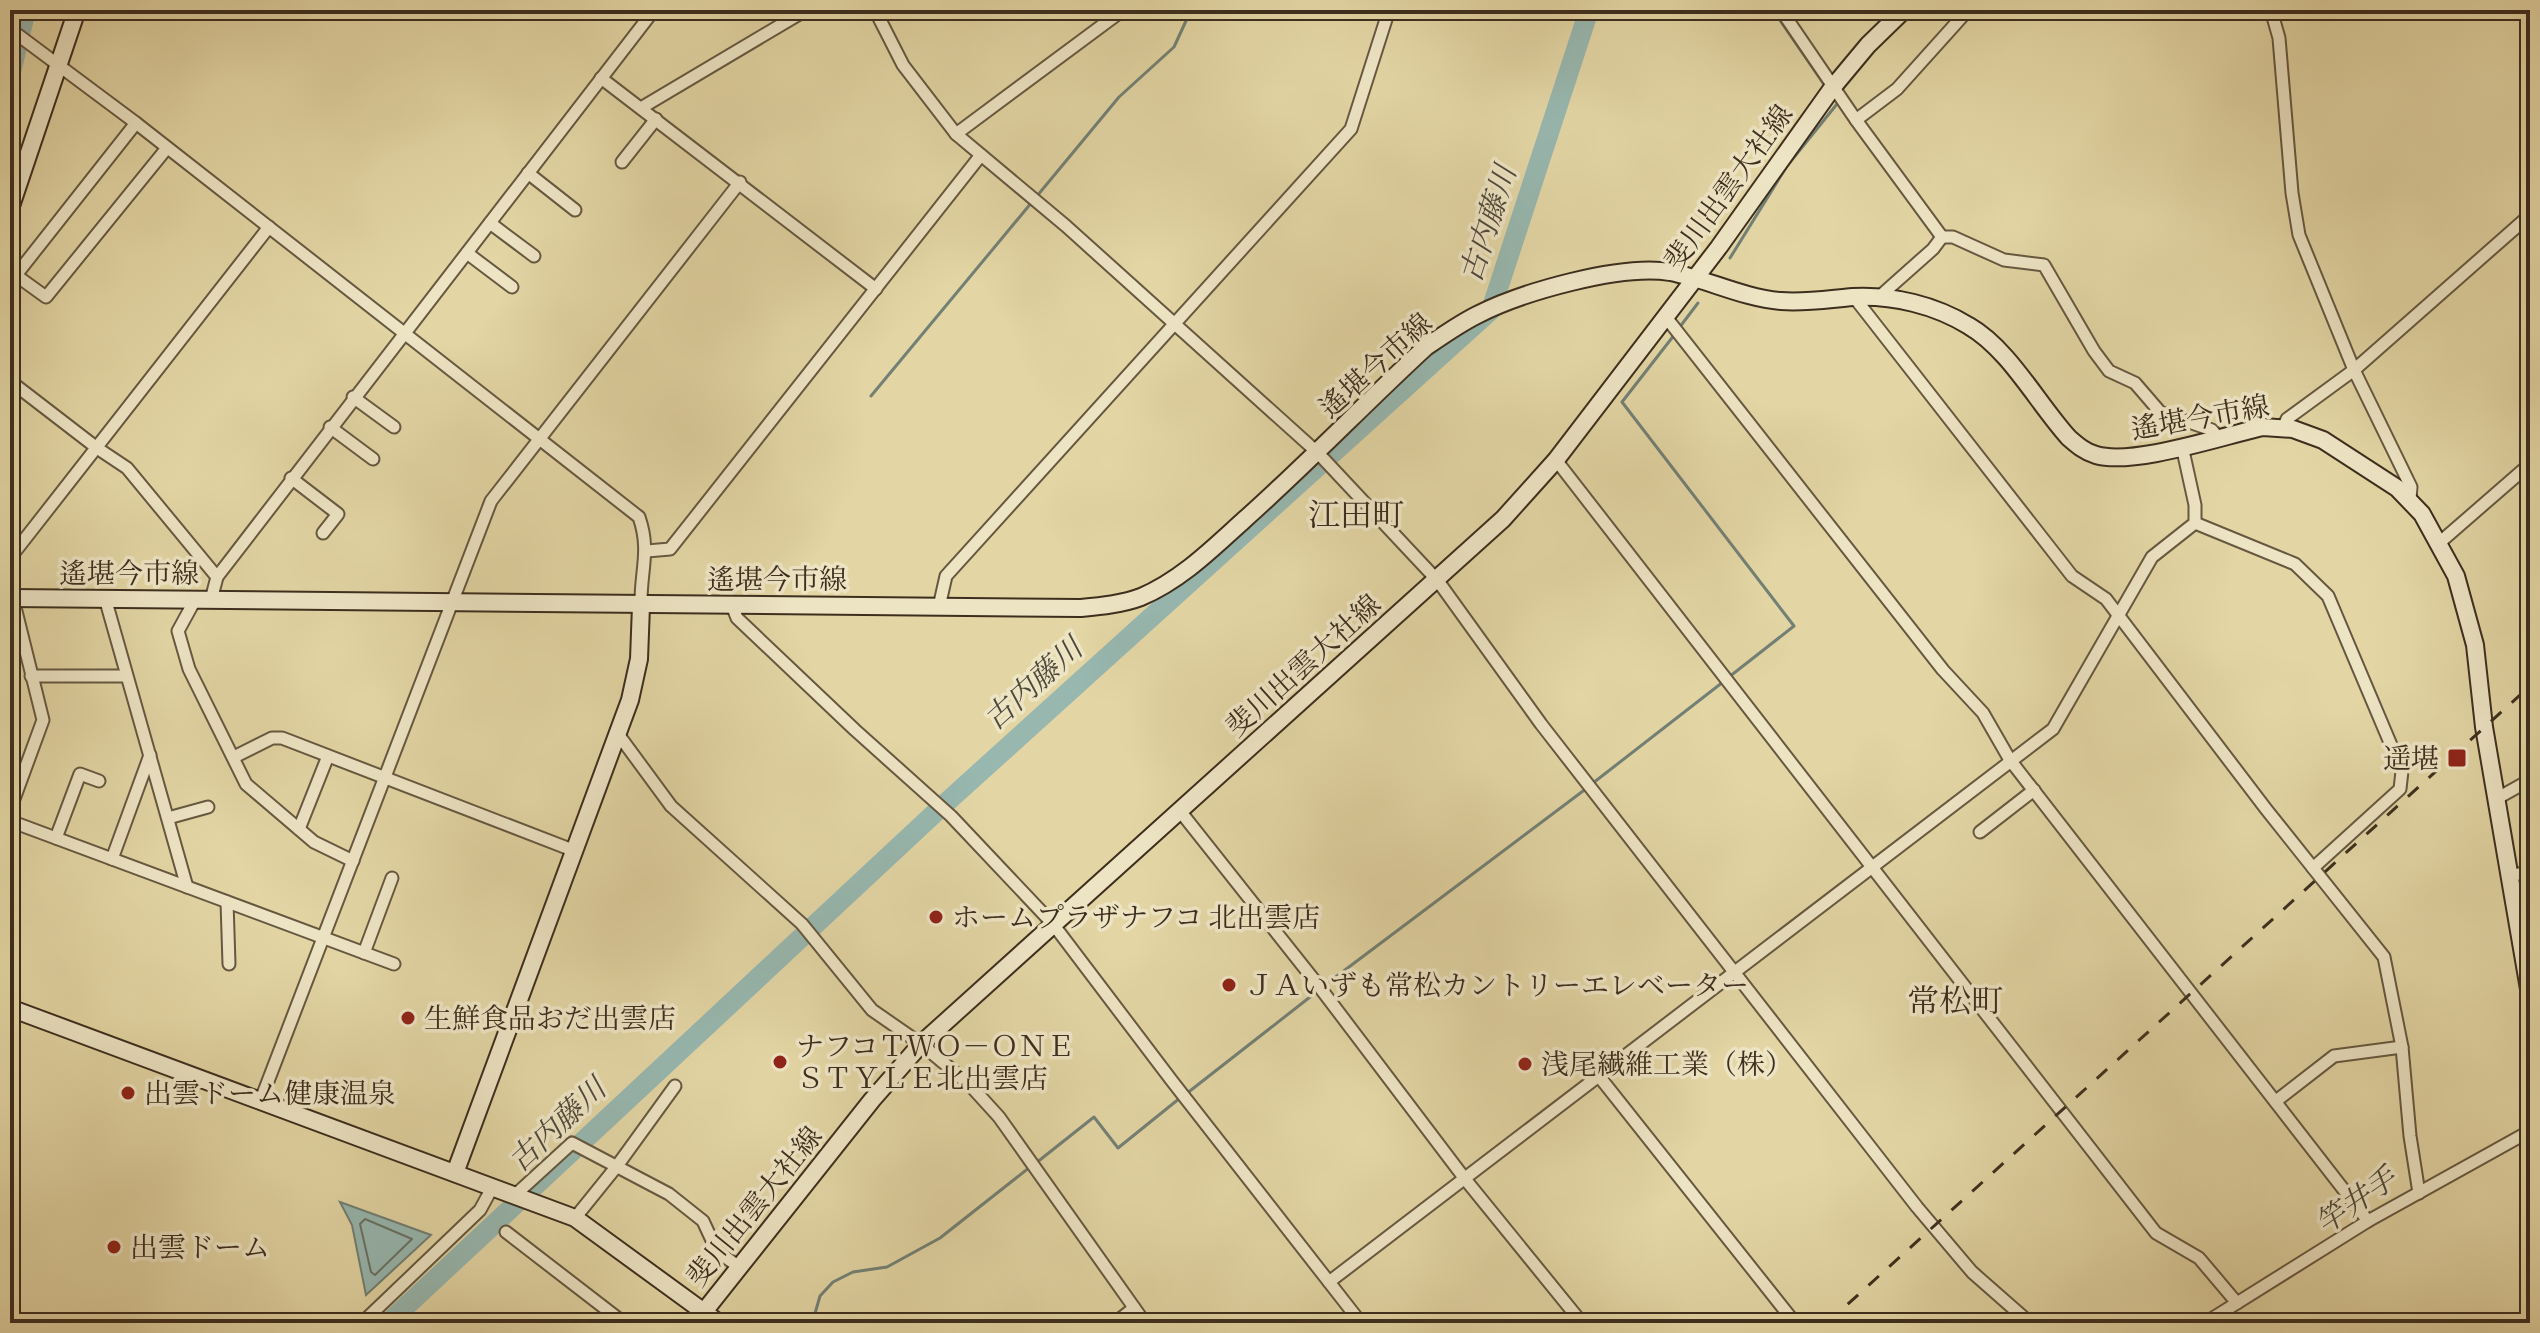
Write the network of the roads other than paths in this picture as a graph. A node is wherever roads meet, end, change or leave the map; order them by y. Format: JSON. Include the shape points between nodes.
{"nodes":[{"id":1,"x":77,"y":10,"type":"edge"},
{"id":2,"x":654,"y":10,"type":"edge"},
{"id":3,"x":806,"y":10,"type":"edge"},
{"id":4,"x":875,"y":10,"type":"edge"},
{"id":5,"x":1123,"y":10,"type":"edge"},
{"id":6,"x":1781,"y":10,"type":"edge"},
{"id":7,"x":1904,"y":10,"type":"edge"},
{"id":8,"x":1968,"y":10,"type":"edge"},
{"id":9,"x":2271,"y":10,"type":"edge"},
{"id":10,"x":1388,"y":12,"type":"edge"},
{"id":11,"x":791,"y":14,"type":"edge"},
{"id":12,"x":10,"y":29,"type":"edge"},
{"id":13,"x":54,"y":62,"type":"junction"},
{"id":14,"x":601,"y":78,"type":"junction"},
{"id":15,"x":1833,"y":87,"type":"junction"},
{"id":16,"x":641,"y":108,"type":"junction"},
{"id":17,"x":656,"y":119,"type":"junction"},
{"id":18,"x":1856,"y":120,"type":"junction"},
{"id":19,"x":136,"y":123,"type":"junction"},
{"id":20,"x":956,"y":134,"type":"junction"},
{"id":21,"x":167,"y":148,"type":"junction"},
{"id":22,"x":981,"y":155,"type":"junction"},
{"id":23,"x":622,"y":162,"type":"dead end"},
{"id":24,"x":528,"y":173,"type":"junction"},
{"id":25,"x":740,"y":182,"type":"junction"},
{"id":26,"x":10,"y":209,"type":"edge"},
{"id":27,"x":575,"y":210,"type":"dead end"},
{"id":28,"x":2530,"y":215,"type":"edge"},
{"id":29,"x":490,"y":223,"type":"junction"},
{"id":30,"x":269,"y":227,"type":"junction"},
{"id":31,"x":1942,"y":237,"type":"junction"},
{"id":32,"x":467,"y":253,"type":"junction"},
{"id":33,"x":534,"y":256,"type":"dead end"},
{"id":34,"x":13,"y":273,"type":"edge"},
{"id":35,"x":1696,"y":278,"type":"junction"},
{"id":36,"x":512,"y":287,"type":"dead end"},
{"id":37,"x":876,"y":289,"type":"junction"},
{"id":38,"x":1854,"y":297,"type":"junction"},
{"id":39,"x":1879,"y":297,"type":"junction"},
{"id":40,"x":1665,"y":316,"type":"junction"},
{"id":41,"x":1173,"y":323,"type":"junction"},
{"id":42,"x":405,"y":334,"type":"junction"},
{"id":43,"x":2354,"y":370,"type":"junction"},
{"id":44,"x":10,"y":381,"type":"edge"},
{"id":45,"x":353,"y":397,"type":"junction"},
{"id":46,"x":330,"y":427,"type":"junction"},
{"id":47,"x":394,"y":427,"type":"dead end"},
{"id":48,"x":2283,"y":428,"type":"junction"},
{"id":49,"x":2218,"y":437,"type":"junction"},
{"id":50,"x":538,"y":439,"type":"junction"},
{"id":51,"x":2182,"y":446,"type":"junction"},
{"id":52,"x":97,"y":448,"type":"junction"},
{"id":53,"x":1318,"y":453,"type":"junction"},
{"id":54,"x":373,"y":459,"type":"dead end"},
{"id":55,"x":1556,"y":460,"type":"junction"},
{"id":56,"x":2530,"y":464,"type":"edge"},
{"id":57,"x":291,"y":478,"type":"junction"},
{"id":58,"x":2410,"y":499,"type":"junction"},
{"id":59,"x":2195,"y":523,"type":"junction"},
{"id":60,"x":323,"y":533,"type":"dead end"},
{"id":61,"x":2438,"y":544,"type":"junction"},
{"id":62,"x":647,"y":551,"type":"junction"},
{"id":63,"x":10,"y":558,"type":"edge"},
{"id":64,"x":217,"y":577,"type":"junction"},
{"id":65,"x":1438,"y":581,"type":"junction"},
{"id":66,"x":12,"y":598,"type":"edge"},
{"id":67,"x":105,"y":598,"type":"junction"},
{"id":68,"x":203,"y":600,"type":"junction"},
{"id":69,"x":453,"y":601,"type":"junction"},
{"id":70,"x":731,"y":603,"type":"junction"},
{"id":71,"x":641,"y":606,"type":"junction"},
{"id":72,"x":939,"y":607,"type":"junction"},
{"id":73,"x":2118,"y":613,"type":"junction"},
{"id":74,"x":31,"y":676,"type":"junction"},
{"id":75,"x":126,"y":676,"type":"junction"},
{"id":76,"x":618,"y":734,"type":"junction"},
{"id":77,"x":150,"y":754,"type":"junction"},
{"id":78,"x":328,"y":756,"type":"junction"},
{"id":79,"x":234,"y":757,"type":"junction"},
{"id":80,"x":2010,"y":760,"type":"junction"},
{"id":81,"x":384,"y":779,"type":"junction"},
{"id":82,"x":2530,"y":780,"type":"edge"},
{"id":83,"x":99,"y":781,"type":"dead end"},
{"id":84,"x":2034,"y":790,"type":"junction"},
{"id":85,"x":2496,"y":799,"type":"junction"},
{"id":86,"x":208,"y":807,"type":"dead end"},
{"id":87,"x":10,"y":810,"type":"edge"},
{"id":88,"x":1180,"y":811,"type":"junction"},
{"id":89,"x":168,"y":818,"type":"junction"},
{"id":90,"x":10,"y":821,"type":"edge"},
{"id":91,"x":299,"y":829,"type":"junction"},
{"id":92,"x":1980,"y":832,"type":"dead end"},
{"id":93,"x":56,"y":838,"type":"junction"},
{"id":94,"x":575,"y":851,"type":"junction"},
{"id":95,"x":112,"y":859,"type":"junction"},
{"id":96,"x":353,"y":861,"type":"junction"},
{"id":97,"x":1871,"y":866,"type":"junction"},
{"id":98,"x":2313,"y":868,"type":"junction"},
{"id":99,"x":2530,"y":871,"type":"edge"},
{"id":100,"x":2511,"y":876,"type":"junction"},
{"id":101,"x":392,"y":878,"type":"dead end"},
{"id":102,"x":187,"y":887,"type":"junction"},
{"id":103,"x":227,"y":902,"type":"junction"},
{"id":104,"x":1053,"y":924,"type":"junction"},
{"id":105,"x":325,"y":938,"type":"junction"},
{"id":106,"x":364,"y":953,"type":"junction"},
{"id":107,"x":229,"y":964,"type":"dead end"},
{"id":108,"x":394,"y":964,"type":"dead end"},
{"id":109,"x":1735,"y":970,"type":"junction"},
{"id":110,"x":2530,"y":995,"type":"edge"},
{"id":111,"x":10,"y":1008,"type":"edge"},
{"id":112,"x":921,"y":1044,"type":"junction"},
{"id":113,"x":2402,"y":1047,"type":"junction"},
{"id":114,"x":1598,"y":1075,"type":"junction"},
{"id":115,"x":675,"y":1086,"type":"dead end"},
{"id":116,"x":2276,"y":1101,"type":"junction"},
{"id":117,"x":260,"y":1102,"type":"junction"},
{"id":118,"x":2530,"y":1131,"type":"edge"},
{"id":119,"x":617,"y":1166,"type":"junction"},
{"id":120,"x":455,"y":1173,"type":"junction"},
{"id":121,"x":1465,"y":1179,"type":"junction"},
{"id":122,"x":492,"y":1188,"type":"junction"},
{"id":123,"x":2419,"y":1193,"type":"junction"},
{"id":124,"x":514,"y":1196,"type":"junction"},
{"id":125,"x":575,"y":1218,"type":"junction"},
{"id":126,"x":2368,"y":1221,"type":"junction"},
{"id":127,"x":506,"y":1232,"type":"dead end"},
{"id":128,"x":739,"y":1267,"type":"junction"},
{"id":129,"x":1329,"y":1282,"type":"junction"},
{"id":130,"x":2237,"y":1303,"type":"junction"},
{"id":131,"x":1134,"y":1308,"type":"junction"},
{"id":132,"x":699,"y":1317,"type":"edge"},
{"id":133,"x":362,"y":1323,"type":"edge"},
{"id":134,"x":624,"y":1323,"type":"edge"},
{"id":135,"x":719,"y":1323,"type":"edge"},
{"id":136,"x":1115,"y":1323,"type":"edge"},
{"id":137,"x":1145,"y":1323,"type":"edge"},
{"id":138,"x":1361,"y":1323,"type":"edge"},
{"id":139,"x":1582,"y":1323,"type":"edge"},
{"id":140,"x":1795,"y":1323,"type":"edge"},
{"id":141,"x":2030,"y":1323,"type":"edge"},
{"id":142,"x":2205,"y":1323,"type":"edge"}],
"edges":[{"from":1,"to":13,"type":"main road"},
{"from":2,"to":14,"type":"street"},
{"from":3,"to":11,"type":"street"},
{"from":4,"to":20,"type":"street","via":[[903,65]]},
{"from":5,"to":20,"type":"street"},
{"from":6,"to":15,"type":"street"},
{"from":7,"to":15,"type":"main road","name":"斐川出雲大社線"},
{"from":8,"to":18,"type":"street","via":[[1897,89]]},
{"from":9,"to":43,"type":"street","via":[[2279,38],[2299,235]]},
{"from":10,"to":41,"type":"street","via":[[1351,129]]},
{"from":11,"to":16,"type":"street"},
{"from":12,"to":13,"type":"street"},
{"from":13,"to":19,"type":"street"},
{"from":13,"to":26,"type":"main road"},
{"from":14,"to":16,"type":"street"},
{"from":14,"to":24,"type":"street"},
{"from":15,"to":18,"type":"street"},
{"from":15,"to":35,"type":"main road","name":"斐川出雲大社線"},
{"from":16,"to":17,"type":"street"},
{"from":17,"to":23,"type":"street"},
{"from":17,"to":25,"type":"street"},
{"from":18,"to":31,"type":"street"},
{"from":19,"to":21,"type":"street"},
{"from":19,"to":34,"type":"street"},
{"from":20,"to":22,"type":"street"},
{"from":21,"to":30,"type":"street"},
{"from":21,"to":34,"type":"street","via":[[46,297]]},
{"from":22,"to":37,"type":"street"},
{"from":22,"to":41,"type":"street"},
{"from":24,"to":27,"type":"street"},
{"from":24,"to":29,"type":"street"},
{"from":25,"to":37,"type":"street"},
{"from":25,"to":50,"type":"street"},
{"from":28,"to":43,"type":"street"},
{"from":29,"to":32,"type":"street"},
{"from":29,"to":33,"type":"street"},
{"from":30,"to":42,"type":"street"},
{"from":30,"to":52,"type":"street"},
{"from":31,"to":39,"type":"street"},
{"from":31,"to":49,"type":"street","via":[[2004,260],[2044,265],[2109,371],[2135,383],[2160,412],[2212,430]]},
{"from":32,"to":36,"type":"street"},
{"from":32,"to":42,"type":"street"},
{"from":35,"to":38,"type":"main road","name":"遙堪今市線","via":[[1777,301]]},
{"from":35,"to":40,"type":"main road","name":"斐川出雲大社線"},
{"from":35,"to":53,"type":"main road","name":"遙堪今市線","via":[[1649,269],[1619,271],[1476,315],[1426,347]]},
{"from":37,"to":62,"type":"street","via":[[670,549]]},
{"from":38,"to":39,"type":"main road","name":"遙堪今市線"},
{"from":38,"to":73,"type":"street","via":[[2072,576]]},
{"from":39,"to":51,"type":"main road","name":"遙堪今市線","via":[[1921,305],[1972,327],[2052,420],[2096,456],[2137,456]]},
{"from":40,"to":55,"type":"main road","name":"斐川出雲大社線"},
{"from":40,"to":80,"type":"street","via":[[1943,670],[1983,713]]},
{"from":41,"to":53,"type":"street"},
{"from":41,"to":72,"type":"street","via":[[946,576]]},
{"from":42,"to":45,"type":"street"},
{"from":42,"to":50,"type":"street"},
{"from":43,"to":48,"type":"street","via":[[2287,419]]},
{"from":43,"to":58,"type":"street","via":[[2411,487]]},
{"from":44,"to":52,"type":"street"},
{"from":45,"to":46,"type":"street"},
{"from":45,"to":47,"type":"street"},
{"from":46,"to":54,"type":"street"},
{"from":46,"to":57,"type":"street"},
{"from":48,"to":49,"type":"main road","name":"遙堪今市線"},
{"from":48,"to":58,"type":"main road","name":"遙堪今市線","via":[[2323,440]]},
{"from":49,"to":51,"type":"main road","name":"遙堪今市線"},
{"from":50,"to":62,"type":"street","via":[[639,517]]},
{"from":50,"to":69,"type":"street","via":[[491,501]]},
{"from":51,"to":59,"type":"street"},
{"from":52,"to":63,"type":"street"},
{"from":52,"to":64,"type":"street","via":[[127,468]]},
{"from":53,"to":65,"type":"street"},
{"from":53,"to":72,"type":"main road","name":"遙堪今市線","via":[[1193,566],[1141,597],[1081,608]]},
{"from":55,"to":65,"type":"main road","name":"斐川出雲大社線"},
{"from":55,"to":97,"type":"street"},
{"from":56,"to":61,"type":"street"},
{"from":57,"to":60,"type":"street","via":[[338,514]]},
{"from":57,"to":64,"type":"street"},
{"from":58,"to":61,"type":"main road","name":"遙堪今市線"},
{"from":59,"to":73,"type":"street","via":[[2152,557]]},
{"from":59,"to":98,"type":"street","via":[[2295,564],[2328,596],[2402,771],[2400,789]]},
{"from":61,"to":85,"type":"main road","name":"遙堪今市線","via":[[2467,609]]},
{"from":62,"to":71,"type":"street"},
{"from":64,"to":68,"type":"street"},
{"from":65,"to":88,"type":"main road","name":"斐川出雲大社線"},
{"from":65,"to":109,"type":"street","via":[[1541,724]]},
{"from":66,"to":67,"type":"main road","name":"遙堪今市線"},
{"from":66,"to":74,"type":"street"},
{"from":67,"to":68,"type":"main road","name":"遙堪今市線"},
{"from":67,"to":75,"type":"street"},
{"from":68,"to":69,"type":"main road","name":"遙堪今市線"},
{"from":68,"to":79,"type":"street","via":[[178,631],[189,669]]},
{"from":69,"to":71,"type":"main road","name":"遙堪今市線"},
{"from":69,"to":81,"type":"street"},
{"from":70,"to":71,"type":"main road","name":"遙堪今市線"},
{"from":70,"to":72,"type":"main road","name":"遙堪今市線"},
{"from":70,"to":104,"type":"street","via":[[737,618],[951,816]]},
{"from":71,"to":76,"type":"main road","via":[[639,659]]},
{"from":73,"to":80,"type":"street","via":[[2053,729]]},
{"from":73,"to":98,"type":"street"},
{"from":74,"to":75,"type":"street"},
{"from":74,"to":87,"type":"street","via":[[43,720]]},
{"from":75,"to":77,"type":"street"},
{"from":76,"to":94,"type":"main road"},
{"from":76,"to":112,"type":"street","via":[[671,806],[802,924],[872,1010]]},
{"from":77,"to":89,"type":"street"},
{"from":77,"to":95,"type":"street"},
{"from":78,"to":79,"type":"street","via":[[272,738]]},
{"from":78,"to":81,"type":"street"},
{"from":78,"to":91,"type":"street"},
{"from":79,"to":91,"type":"street","via":[[246,784]]},
{"from":80,"to":84,"type":"street"},
{"from":80,"to":97,"type":"street"},
{"from":81,"to":94,"type":"street"},
{"from":81,"to":96,"type":"street"},
{"from":82,"to":85,"type":"street"},
{"from":83,"to":93,"type":"street","via":[[80,774]]},
{"from":84,"to":92,"type":"street"},
{"from":84,"to":116,"type":"street"},
{"from":85,"to":100,"type":"main road","name":"遙堪今市線"},
{"from":86,"to":89,"type":"street"},
{"from":88,"to":104,"type":"main road","name":"斐川出雲大社線"},
{"from":88,"to":121,"type":"street"},
{"from":89,"to":102,"type":"street"},
{"from":90,"to":93,"type":"street"},
{"from":91,"to":96,"type":"street"},
{"from":93,"to":95,"type":"street"},
{"from":94,"to":120,"type":"main road"},
{"from":95,"to":102,"type":"street"},
{"from":96,"to":105,"type":"street"},
{"from":97,"to":109,"type":"street"},
{"from":97,"to":130,"type":"street","via":[[2156,1233],[2199,1258]]},
{"from":98,"to":113,"type":"street","via":[[2384,957]]},
{"from":99,"to":100,"type":"street"},
{"from":100,"to":110,"type":"main road","name":"遙堪今市線"},
{"from":101,"to":106,"type":"street"},
{"from":102,"to":103,"type":"street"},
{"from":103,"to":105,"type":"street"},
{"from":103,"to":107,"type":"street"},
{"from":104,"to":112,"type":"main road","name":"斐川出雲大社線"},
{"from":104,"to":129,"type":"street"},
{"from":105,"to":106,"type":"street"},
{"from":105,"to":117,"type":"street"},
{"from":106,"to":108,"type":"street"},
{"from":109,"to":114,"type":"street"},
{"from":109,"to":141,"type":"street","via":[[1917,1207],[1972,1272]]},
{"from":111,"to":117,"type":"main road"},
{"from":112,"to":128,"type":"main road","name":"斐川出雲大社線"},
{"from":112,"to":131,"type":"street","via":[[999,1117]]},
{"from":113,"to":116,"type":"street","via":[[2334,1056]]},
{"from":113,"to":123,"type":"street"},
{"from":114,"to":121,"type":"street"},
{"from":114,"to":140,"type":"street"},
{"from":115,"to":119,"type":"street"},
{"from":116,"to":126,"type":"street"},
{"from":117,"to":120,"type":"main road"},
{"from":118,"to":123,"type":"street"},
{"from":119,"to":124,"type":"street","via":[[572,1143]]},
{"from":119,"to":125,"type":"street"},
{"from":119,"to":128,"type":"street","via":[[669,1194],[703,1221],[717,1251]]},
{"from":120,"to":122,"type":"main road"},
{"from":121,"to":129,"type":"street"},
{"from":121,"to":139,"type":"street"},
{"from":122,"to":124,"type":"main road"},
{"from":122,"to":133,"type":"street","via":[[480,1210]]},
{"from":123,"to":126,"type":"street"},
{"from":124,"to":125,"type":"main road"},
{"from":125,"to":132,"type":"main road"},
{"from":126,"to":130,"type":"street"},
{"from":127,"to":134,"type":"street"},
{"from":128,"to":132,"type":"main road","name":"斐川出雲大社線"},
{"from":129,"to":138,"type":"street"},
{"from":130,"to":142,"type":"street"},
{"from":131,"to":136,"type":"street"},
{"from":131,"to":137,"type":"street"},
{"from":132,"to":135,"type":"main road"}]}
